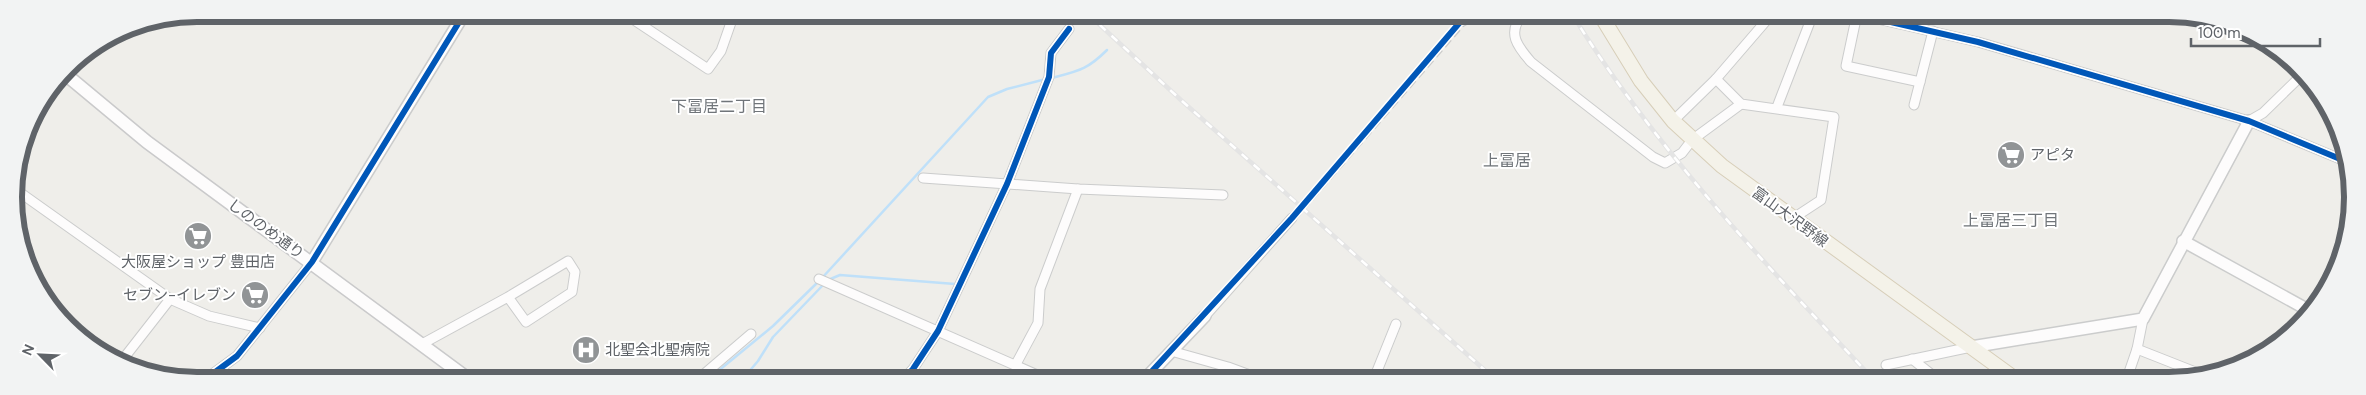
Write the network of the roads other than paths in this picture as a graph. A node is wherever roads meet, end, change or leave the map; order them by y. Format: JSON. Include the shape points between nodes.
{"nodes":[{"id":1,"x":459,"y":22,"type":"edge"},
{"id":2,"x":637,"y":22,"type":"edge"},
{"id":3,"x":731,"y":22,"type":"edge"},
{"id":4,"x":1519,"y":23,"type":"edge"},
{"id":5,"x":1605,"y":23,"type":"edge"},
{"id":6,"x":1764,"y":23,"type":"edge"},
{"id":7,"x":1810,"y":23,"type":"edge"},
{"id":8,"x":1854,"y":23,"type":"edge"},
{"id":9,"x":1912,"y":23,"type":"edge"},
{"id":10,"x":1069,"y":29,"type":"dead end"},
{"id":11,"x":1933,"y":31,"type":"junction"},
{"id":12,"x":70,"y":78,"type":"edge"},
{"id":13,"x":1716,"y":79,"type":"junction"},
{"id":14,"x":2297,"y":79,"type":"edge"},
{"id":15,"x":1920,"y":82,"type":"junction"},
{"id":16,"x":1741,"y":104,"type":"junction"},
{"id":17,"x":1914,"y":105,"type":"dead end"},
{"id":18,"x":1777,"y":107,"type":"junction"},
{"id":19,"x":1673,"y":121,"type":"junction"},
{"id":20,"x":2249,"y":121,"type":"junction"},
{"id":21,"x":1692,"y":140,"type":"junction"},
{"id":22,"x":2339,"y":158,"type":"edge"},
{"id":23,"x":923,"y":178,"type":"dead end"},
{"id":24,"x":1007,"y":184,"type":"junction"},
{"id":25,"x":1078,"y":189,"type":"junction"},
{"id":26,"x":22,"y":194,"type":"edge"},
{"id":27,"x":1223,"y":195,"type":"dead end"},
{"id":28,"x":1292,"y":218,"type":"tunnel mouth"},
{"id":29,"x":1792,"y":219,"type":"junction"},
{"id":30,"x":2184,"y":241,"type":"junction"},
{"id":31,"x":312,"y":262,"type":"junction"},
{"id":32,"x":819,"y":279,"type":"dead end"},
{"id":33,"x":508,"y":296,"type":"junction"},
{"id":34,"x":170,"y":299,"type":"junction"},
{"id":35,"x":2304,"y":308,"type":"edge"},
{"id":36,"x":1205,"y":316,"type":"joint"},
{"id":37,"x":2143,"y":319,"type":"junction"},
{"id":38,"x":1396,"y":324,"type":"dead end"},
{"id":39,"x":260,"y":328,"type":"junction"},
{"id":40,"x":938,"y":331,"type":"junction"},
{"id":41,"x":751,"y":334,"type":"dead end"},
{"id":42,"x":422,"y":344,"type":"junction"},
{"id":43,"x":1971,"y":347,"type":"junction"},
{"id":44,"x":2137,"y":349,"type":"junction"},
{"id":45,"x":1171,"y":351,"type":"junction"},
{"id":46,"x":125,"y":356,"type":"edge"},
{"id":47,"x":1912,"y":359,"type":"junction"},
{"id":48,"x":1016,"y":364,"type":"junction"},
{"id":49,"x":1886,"y":364,"type":"dead end"},
{"id":50,"x":2192,"y":370,"type":"edge"},
{"id":51,"x":215,"y":372,"type":"edge"},
{"id":52,"x":458,"y":372,"type":"edge"},
{"id":53,"x":707,"y":372,"type":"edge"},
{"id":54,"x":910,"y":372,"type":"edge"},
{"id":55,"x":1032,"y":372,"type":"edge"},
{"id":56,"x":1152,"y":372,"type":"edge"},
{"id":57,"x":1242,"y":372,"type":"edge"},
{"id":58,"x":1376,"y":372,"type":"edge"},
{"id":59,"x":1929,"y":372,"type":"edge"},
{"id":60,"x":2006,"y":372,"type":"edge"},
{"id":61,"x":2129,"y":372,"type":"edge"}],
"edges":[{"from":1,"to":31,"type":"street"},
{"from":2,"to":3,"type":"street","via":[[708,69],[722,50]]},
{"from":4,"to":21,"type":"street","via":[[1515,33],[1516,45],[1532,62],[1653,157],[1664,163],[1682,153]]},
{"from":5,"to":19,"type":"main road","name":"富山大沢野線","via":[[1641,81]]},
{"from":6,"to":13,"type":"street"},
{"from":7,"to":18,"type":"street"},
{"from":8,"to":15,"type":"street","via":[[1846,66]]},
{"from":9,"to":11,"type":"street"},
{"from":10,"to":24,"type":"street","via":[[1051,53],[1049,77]]},
{"from":11,"to":15,"type":"street"},
{"from":11,"to":20,"type":"street"},
{"from":12,"to":31,"type":"main road","name":"しののめ通り","via":[[147,142]]},
{"from":13,"to":16,"type":"street"},
{"from":13,"to":19,"type":"street"},
{"from":14,"to":20,"type":"street","via":[[2263,113]]},
{"from":15,"to":17,"type":"street"},
{"from":16,"to":18,"type":"street"},
{"from":16,"to":21,"type":"street"},
{"from":18,"to":29,"type":"street","via":[[1834,117],[1821,200]]},
{"from":19,"to":21,"type":"main road","name":"富山大沢野線"},
{"from":20,"to":22,"type":"street"},
{"from":20,"to":30,"type":"street"},
{"from":21,"to":29,"type":"main road","name":"富山大沢野線"},
{"from":23,"to":24,"type":"street"},
{"from":24,"to":25,"type":"street"},
{"from":24,"to":40,"type":"street"},
{"from":25,"to":27,"type":"street"},
{"from":25,"to":48,"type":"street","via":[[1040,289],[1038,323]]},
{"from":26,"to":34,"type":"street"},
{"from":28,"to":36,"type":"street"},
{"from":29,"to":43,"type":"main road","name":"富山大沢野線"},
{"from":30,"to":35,"type":"street"},
{"from":30,"to":37,"type":"street"},
{"from":31,"to":39,"type":"street"},
{"from":31,"to":42,"type":"main road","name":"しののめ通り"},
{"from":32,"to":40,"type":"street"},
{"from":33,"to":33,"type":"street","via":[[526,322],[572,292],[575,272],[568,261]]},
{"from":33,"to":42,"type":"street"},
{"from":34,"to":39,"type":"street","via":[[209,316]]},
{"from":34,"to":46,"type":"street"},
{"from":36,"to":45,"type":"street"},
{"from":37,"to":43,"type":"street"},
{"from":37,"to":44,"type":"street"},
{"from":38,"to":58,"type":"street"},
{"from":39,"to":51,"type":"street","via":[[237,356]]},
{"from":40,"to":48,"type":"street"},
{"from":40,"to":54,"type":"street"},
{"from":41,"to":53,"type":"street"},
{"from":42,"to":52,"type":"main road","name":"しののめ通り"},
{"from":43,"to":47,"type":"street"},
{"from":43,"to":60,"type":"main road","name":"富山大沢野線"},
{"from":44,"to":50,"type":"street"},
{"from":44,"to":61,"type":"street"},
{"from":45,"to":56,"type":"street"},
{"from":45,"to":57,"type":"street"},
{"from":47,"to":49,"type":"street"},
{"from":47,"to":59,"type":"street"},
{"from":48,"to":55,"type":"street"}]}
